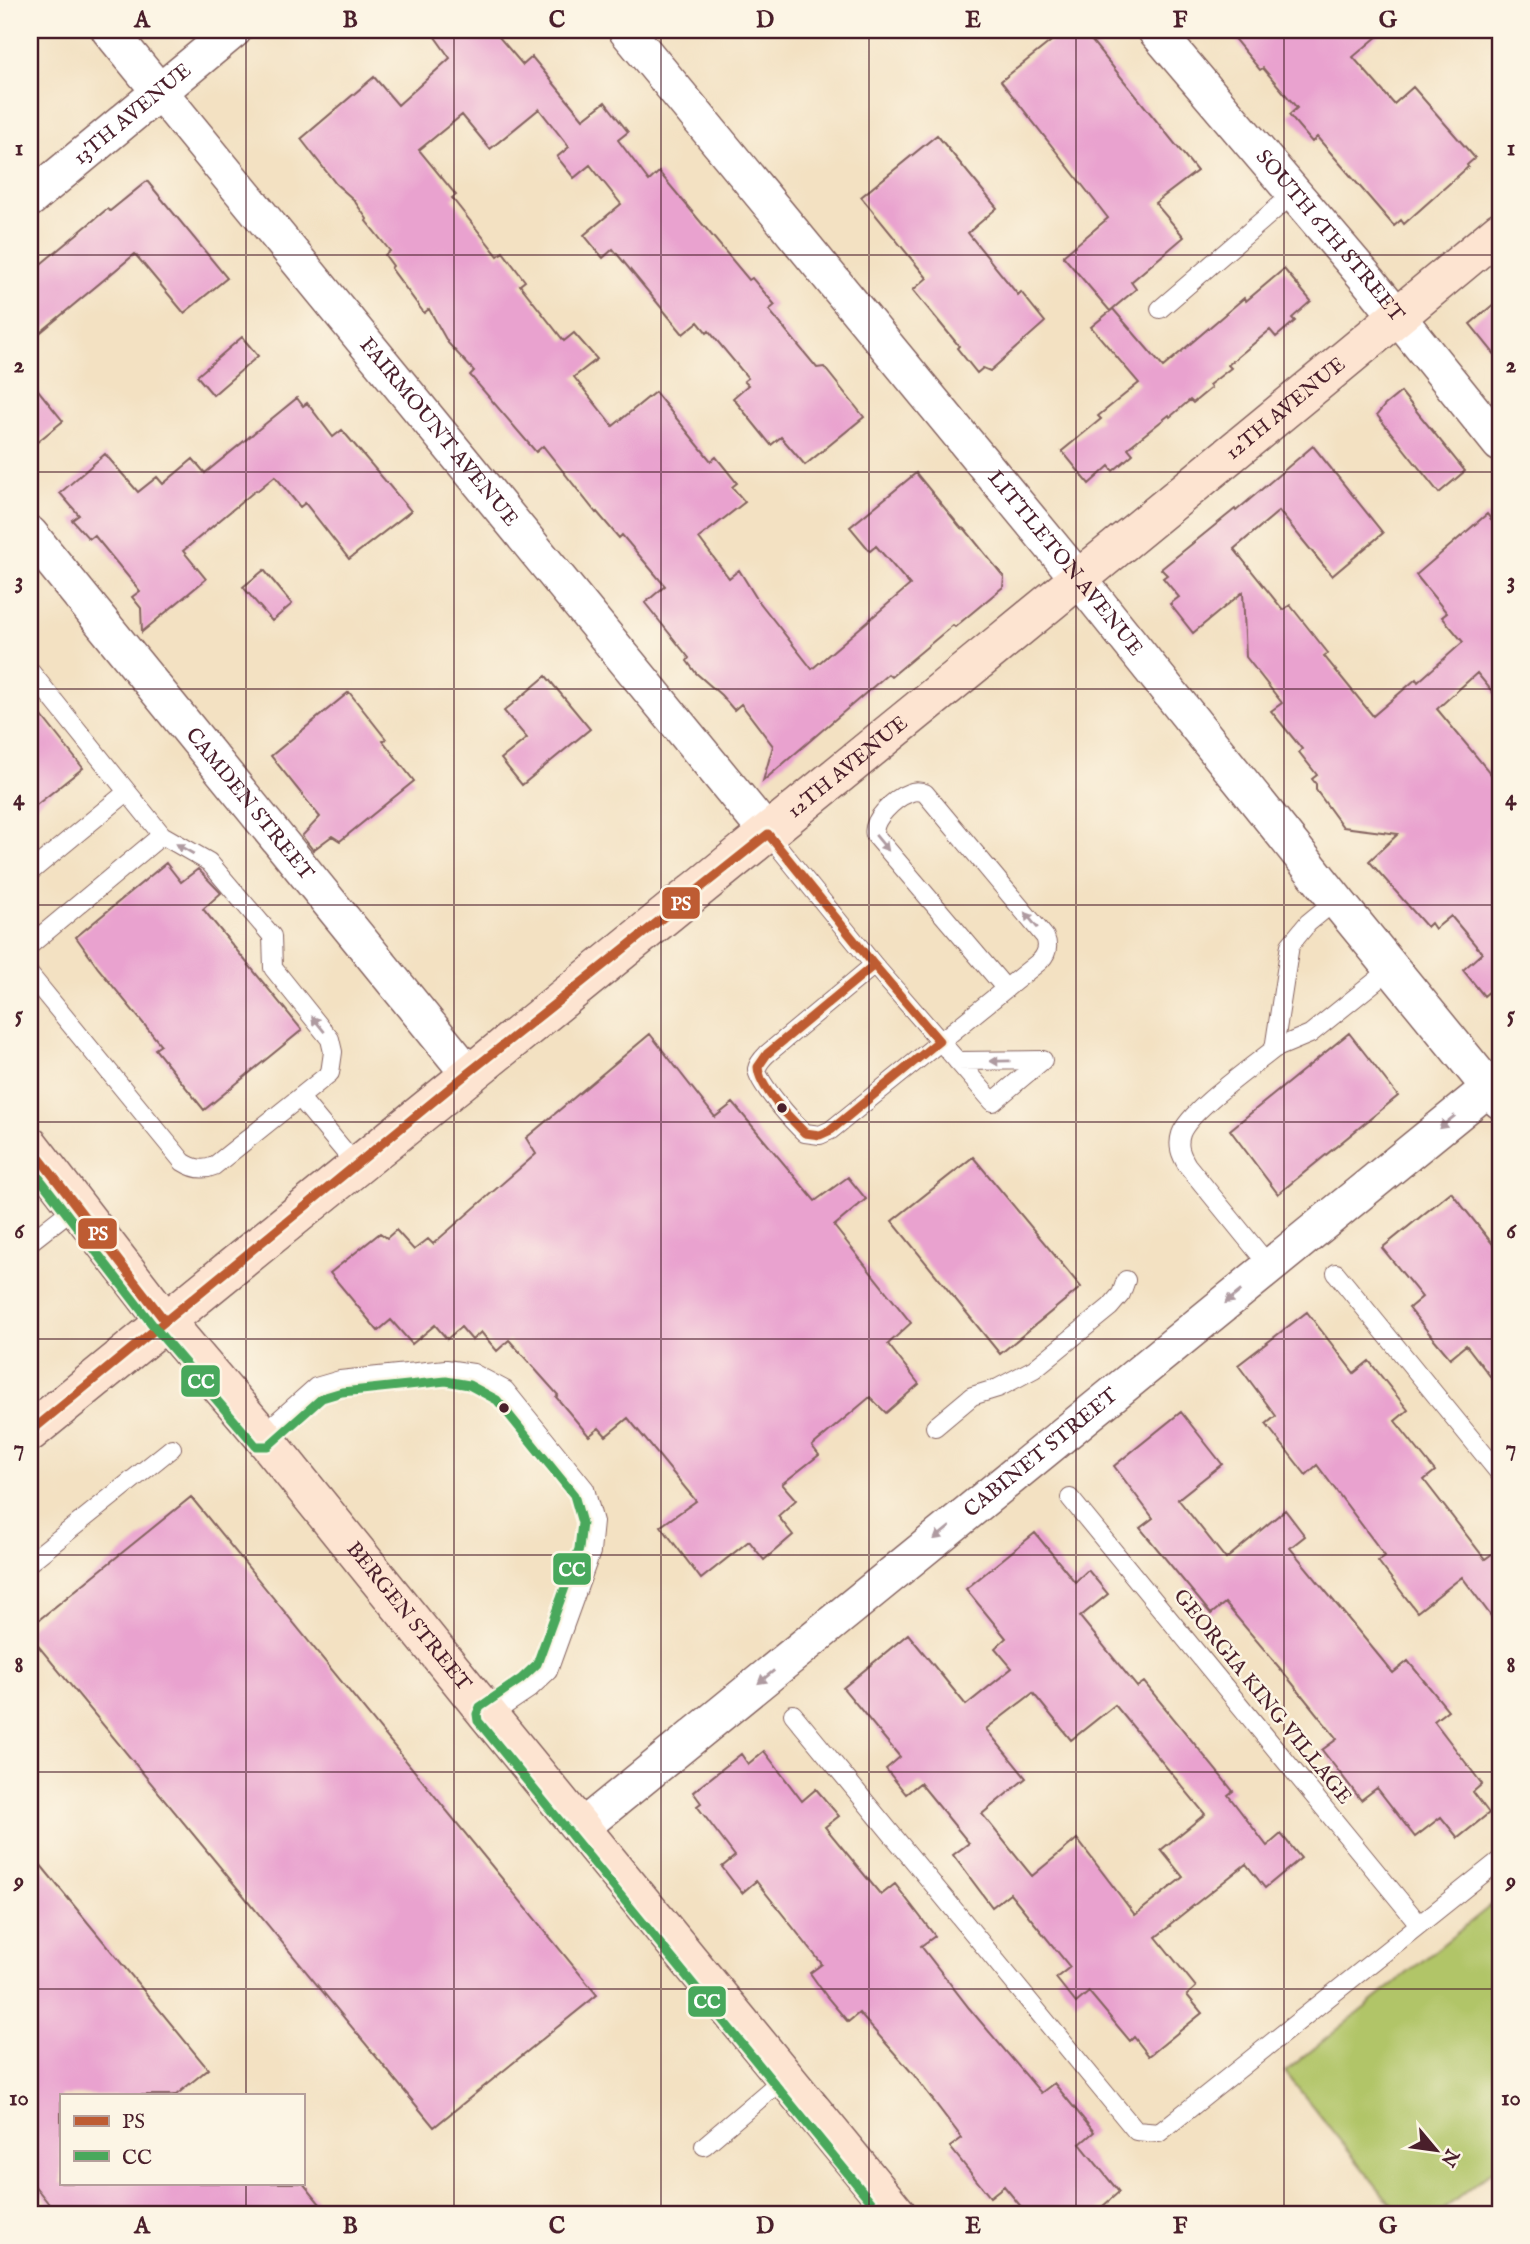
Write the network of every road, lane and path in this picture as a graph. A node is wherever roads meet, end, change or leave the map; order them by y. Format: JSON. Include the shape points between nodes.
{"nodes":[{"id":1,"x":109,"y":30,"type":"edge"},
{"id":2,"x":234,"y":30,"type":"edge"},
{"id":3,"x":626,"y":30,"type":"edge"},
{"id":4,"x":1155,"y":30,"type":"edge"},
{"id":5,"x":159,"y":91,"type":"junction"},
{"id":6,"x":1293,"y":194,"type":"junction"},
{"id":7,"x":30,"y":199,"type":"edge"},
{"id":8,"x":1500,"y":231,"type":"edge"},
{"id":9,"x":1160,"y":309,"type":"dead end"},
{"id":10,"x":1396,"y":317,"type":"junction"},
{"id":11,"x":1500,"y":444,"type":"edge"},
{"id":12,"x":30,"y":534,"type":"edge"},
{"id":13,"x":1079,"y":578,"type":"junction"},
{"id":14,"x":30,"y":671,"type":"edge"},
{"id":15,"x":127,"y":792,"type":"junction"},
{"id":16,"x":768,"y":834,"type":"junction"},
{"id":17,"x":162,"y":835,"type":"junction"},
{"id":18,"x":30,"y":872,"type":"edge"},
{"id":19,"x":1336,"y":900,"type":"junction"},
{"id":20,"x":30,"y":945,"type":"edge"},
{"id":21,"x":874,"y":965,"type":"junction"},
{"id":22,"x":1392,"y":968,"type":"junction"},
{"id":23,"x":30,"y":975,"type":"edge"},
{"id":24,"x":1006,"y":989,"type":"junction"},
{"id":25,"x":939,"y":1041,"type":"junction"},
{"id":26,"x":1273,"y":1049,"type":"junction"},
{"id":27,"x":957,"y":1061,"type":"junction"},
{"id":28,"x":468,"y":1073,"type":"junction"},
{"id":29,"x":1497,"y":1089,"type":"edge"},
{"id":30,"x":300,"y":1098,"type":"junction"},
{"id":31,"x":30,"y":1146,"type":"edge"},
{"id":32,"x":356,"y":1165,"type":"junction"},
{"id":33,"x":76,"y":1206,"type":"junction"},
{"id":34,"x":30,"y":1242,"type":"edge"},
{"id":35,"x":1270,"y":1267,"type":"junction"},
{"id":36,"x":1336,"y":1273,"type":"dead end"},
{"id":37,"x":1126,"y":1280,"type":"dead end"},
{"id":38,"x":165,"y":1321,"type":"junction"},
{"id":39,"x":935,"y":1427,"type":"dead end"},
{"id":40,"x":30,"y":1432,"type":"edge"},
{"id":41,"x":262,"y":1435,"type":"junction"},
{"id":42,"x":172,"y":1448,"type":"dead end"},
{"id":43,"x":1500,"y":1474,"type":"edge"},
{"id":44,"x":1070,"y":1498,"type":"dead end"},
{"id":45,"x":30,"y":1562,"type":"edge"},
{"id":46,"x":793,"y":1714,"type":"dead end"},
{"id":47,"x":489,"y":1716,"type":"junction"},
{"id":48,"x":582,"y":1826,"type":"junction"},
{"id":49,"x":1500,"y":1860,"type":"edge"},
{"id":50,"x":1419,"y":1924,"type":"junction"},
{"id":51,"x":785,"y":2077,"type":"junction"},
{"id":52,"x":704,"y":2146,"type":"dead end"},
{"id":53,"x":897,"y":2214,"type":"edge"}],
"edges":[{"from":1,"to":5,"type":"street","name":"FAIRMOUNT AVENUE"},
{"from":2,"to":5,"type":"street","name":"13TH AVENUE"},
{"from":3,"to":13,"type":"street","name":"LITTLETON AVENUE"},
{"from":4,"to":6,"type":"street","name":"SOUTH 6TH STREET"},
{"from":5,"to":7,"type":"street","name":"13TH AVENUE"},
{"from":5,"to":16,"type":"street","name":"FAIRMOUNT AVENUE"},
{"from":6,"to":9,"type":"lane"},
{"from":6,"to":10,"type":"street","name":"SOUTH 6TH STREET"},
{"from":8,"to":10,"type":"street","name":"12TH AVENUE"},
{"from":10,"to":11,"type":"street","name":"SOUTH 6TH STREET"},
{"from":10,"to":13,"type":"street","name":"12TH AVENUE"},
{"from":12,"to":28,"type":"street","name":"CAMDEN STREET"},
{"from":13,"to":16,"type":"street","name":"12TH AVENUE"},
{"from":13,"to":19,"type":"street","name":"LITTLETON AVENUE"},
{"from":14,"to":15,"type":"lane"},
{"from":15,"to":17,"type":"lane"},
{"from":15,"to":18,"type":"lane"},
{"from":16,"to":21,"type":"lane"},
{"from":16,"to":28,"type":"street","name":"12TH AVENUE"},
{"from":17,"to":20,"type":"lane"},
{"from":30,"to":17,"type":"lane","one_way":true,"via":[[330,1073],[330,1039],[273,968],[271,936],[209,862]]},
{"from":19,"to":22,"type":"street","name":"LITTLETON AVENUE"},
{"from":19,"to":26,"type":"lane","via":[[1290,945]]},
{"from":21,"to":25,"type":"lane"},
{"from":21,"to":25,"type":"lane","via":[[758,1066],[761,1082],[802,1130],[815,1135],[831,1130]]},
{"from":22,"to":26,"type":"lane","via":[[1310,1034]]},
{"from":22,"to":29,"type":"street","name":"LITTLETON AVENUE"},
{"from":23,"to":30,"type":"lane","via":[[190,1166],[214,1166]]},
{"from":24,"to":24,"type":"lane","one_way":true,"via":[[1043,958],[1048,946],[1045,937],[925,793],[909,792],[878,818],[875,835]]},
{"from":24,"to":25,"type":"lane"},
{"from":25,"to":27,"type":"lane"},
{"from":26,"to":35,"type":"lane","via":[[1196,1114],[1179,1141],[1186,1165]]},
{"from":27,"to":27,"type":"lane","one_way":true,"via":[[993,1102],[1043,1060]]},
{"from":28,"to":32,"type":"street","name":"12TH AVENUE"},
{"from":29,"to":35,"type":"street","name":"CABINET STREET","one_way":true},
{"from":30,"to":32,"type":"lane"},
{"from":31,"to":33,"type":"street","name":"BERGEN STREET"},
{"from":32,"to":38,"type":"street","name":"12TH AVENUE"},
{"from":33,"to":34,"type":"lane"},
{"from":33,"to":38,"type":"street","name":"BERGEN STREET"},
{"from":35,"to":48,"type":"street","name":"CABINET STREET","one_way":true},
{"from":36,"to":43,"type":"lane"},
{"from":37,"to":39,"type":"lane","via":[[1110,1307],[1034,1369],[972,1396]]},
{"from":38,"to":40,"type":"street","name":"12TH AVENUE"},
{"from":38,"to":41,"type":"street","name":"BERGEN STREET"},
{"from":41,"to":47,"type":"street","name":"BERGEN STREET"},
{"from":41,"to":47,"type":"lane","via":[[316,1387],[340,1380],[446,1369],[473,1373],[505,1390],[585,1489],[594,1522],[591,1552],[548,1671]]},
{"from":42,"to":45,"type":"lane"},
{"from":44,"to":50,"type":"lane","name":"GEORGIA KING VILLAGE"},
{"from":46,"to":50,"type":"lane","via":[[1136,2131],[1159,2133]]},
{"from":47,"to":48,"type":"street","name":"BERGEN STREET"},
{"from":48,"to":51,"type":"street","name":"BERGEN STREET"},
{"from":49,"to":50,"type":"lane"},
{"from":51,"to":52,"type":"lane"},
{"from":51,"to":53,"type":"street","name":"BERGEN STREET"}]}
